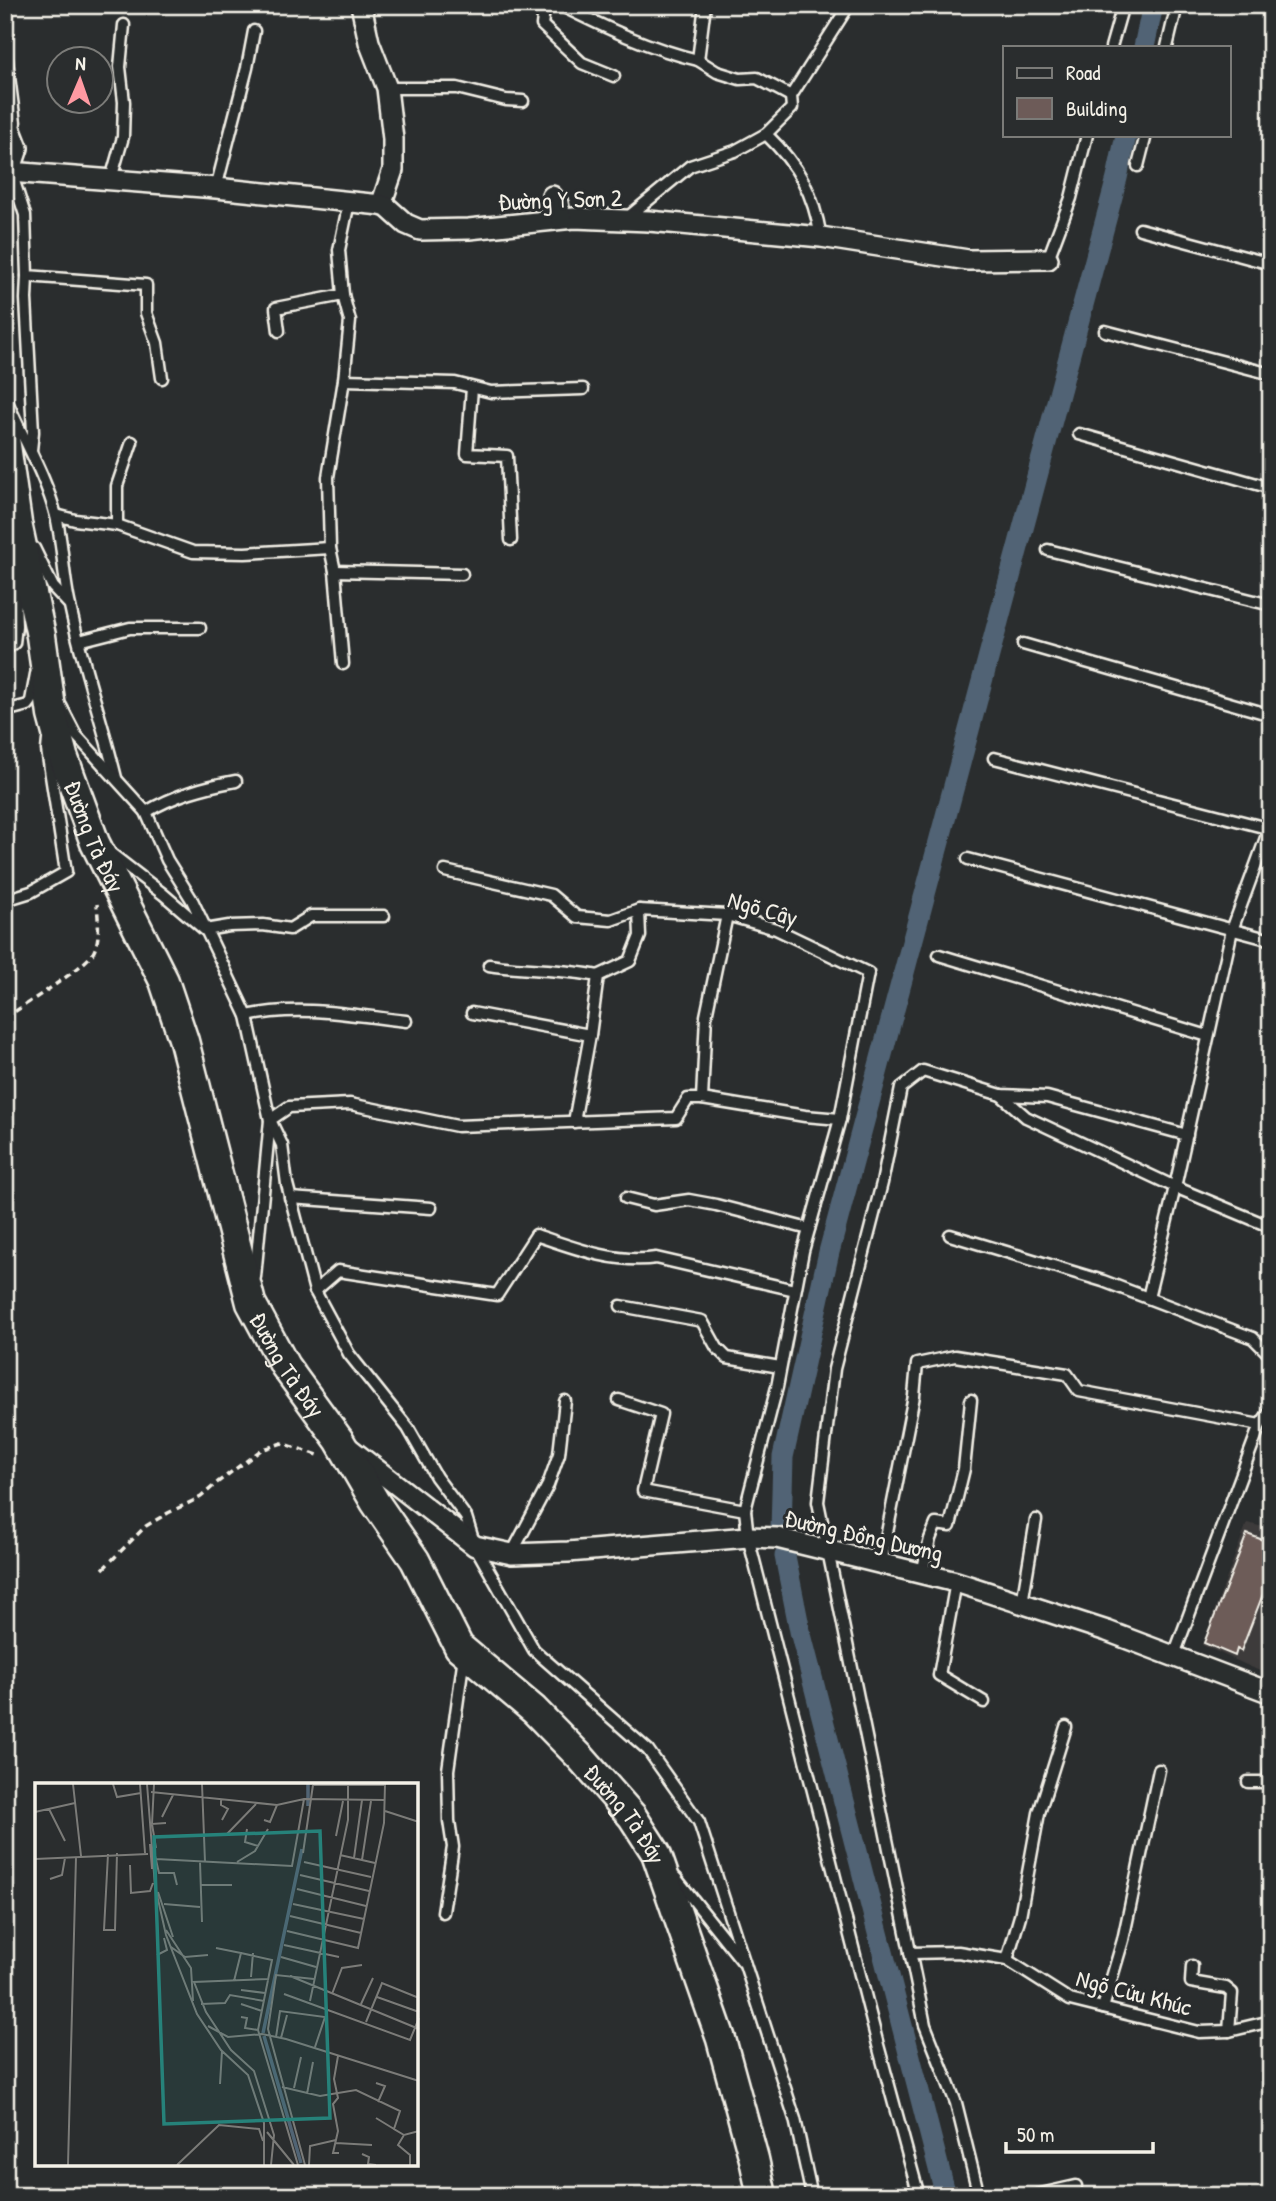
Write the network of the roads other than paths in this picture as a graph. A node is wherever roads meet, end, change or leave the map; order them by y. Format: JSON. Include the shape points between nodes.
{"nodes":[{"id":1,"x":360,"y":5,"type":"edge"},
{"id":2,"x":549,"y":5,"type":"edge"},
{"id":3,"x":560,"y":5,"type":"edge"},
{"id":4,"x":705,"y":5,"type":"edge"},
{"id":5,"x":849,"y":5,"type":"edge"},
{"id":6,"x":1123,"y":5,"type":"edge"},
{"id":7,"x":1177,"y":5,"type":"edge"},
{"id":8,"x":124,"y":25,"type":"dead end"},
{"id":9,"x":254,"y":31,"type":"dead end"},
{"id":10,"x":5,"y":46,"type":"edge"},
{"id":11,"x":1111,"y":46,"type":"edge"},
{"id":12,"x":1167,"y":46,"type":"edge"},
{"id":13,"x":698,"y":61,"type":"junction"},
{"id":14,"x":614,"y":76,"type":"dead end"},
{"id":15,"x":387,"y":88,"type":"junction"},
{"id":16,"x":792,"y":96,"type":"junction"},
{"id":17,"x":523,"y":101,"type":"dead end"},
{"id":18,"x":5,"y":115,"type":"edge"},
{"id":19,"x":766,"y":134,"type":"junction"},
{"id":20,"x":1087,"y":136,"type":"edge"},
{"id":21,"x":1146,"y":136,"type":"edge"},
{"id":22,"x":18,"y":148,"type":"junction"},
{"id":23,"x":1138,"y":166,"type":"dead end"},
{"id":24,"x":10,"y":172,"type":"junction"},
{"id":25,"x":111,"y":179,"type":"junction"},
{"id":26,"x":216,"y":188,"type":"junction"},
{"id":27,"x":552,"y":196,"type":"dead end"},
{"id":28,"x":348,"y":202,"type":"junction"},
{"id":29,"x":381,"y":205,"type":"junction"},
{"id":30,"x":561,"y":218,"type":"junction"},
{"id":31,"x":625,"y":220,"type":"junction"},
{"id":32,"x":1140,"y":229,"type":"dead end"},
{"id":33,"x":821,"y":237,"type":"junction"},
{"id":34,"x":1048,"y":259,"type":"joint"},
{"id":35,"x":1271,"y":264,"type":"edge"},
{"id":36,"x":27,"y":276,"type":"junction"},
{"id":37,"x":343,"y":295,"type":"junction"},
{"id":38,"x":279,"y":331,"type":"dead end"},
{"id":39,"x":1105,"y":331,"type":"dead end"},
{"id":40,"x":1271,"y":374,"type":"edge"},
{"id":41,"x":162,"y":378,"type":"dead end"},
{"id":42,"x":344,"y":380,"type":"junction"},
{"id":43,"x":472,"y":388,"type":"junction"},
{"id":44,"x":583,"y":389,"type":"dead end"},
{"id":45,"x":5,"y":397,"type":"edge"},
{"id":46,"x":1079,"y":434,"type":"dead end"},
{"id":47,"x":5,"y":438,"type":"edge"},
{"id":48,"x":132,"y":442,"type":"dead end"},
{"id":49,"x":31,"y":450,"type":"junction"},
{"id":50,"x":1271,"y":488,"type":"edge"},
{"id":51,"x":55,"y":515,"type":"junction"},
{"id":52,"x":16,"y":516,"type":"junction"},
{"id":53,"x":117,"y":525,"type":"junction"},
{"id":54,"x":511,"y":540,"type":"dead end"},
{"id":55,"x":330,"y":548,"type":"junction"},
{"id":56,"x":1048,"y":550,"type":"dead end"},
{"id":57,"x":335,"y":571,"type":"junction"},
{"id":58,"x":462,"y":574,"type":"dead end"},
{"id":59,"x":69,"y":604,"type":"junction"},
{"id":60,"x":1271,"y":606,"type":"edge"},
{"id":61,"x":200,"y":628,"type":"dead end"},
{"id":62,"x":41,"y":636,"type":"junction"},
{"id":63,"x":79,"y":642,"type":"junction"},
{"id":64,"x":1023,"y":644,"type":"dead end"},
{"id":65,"x":5,"y":650,"type":"edge"},
{"id":66,"x":343,"y":664,"type":"dead end"},
{"id":67,"x":51,"y":704,"type":"junction"},
{"id":68,"x":5,"y":711,"type":"edge"},
{"id":69,"x":1271,"y":715,"type":"edge"},
{"id":70,"x":994,"y":758,"type":"dead end"},
{"id":71,"x":116,"y":778,"type":"junction"},
{"id":72,"x":236,"y":781,"type":"dead end"},
{"id":73,"x":146,"y":812,"type":"junction"},
{"id":74,"x":1270,"y":827,"type":"edge"},
{"id":75,"x":95,"y":843,"type":"junction"},
{"id":76,"x":968,"y":859,"type":"dead end"},
{"id":77,"x":445,"y":871,"type":"dead end"},
{"id":78,"x":5,"y":900,"type":"edge"},
{"id":79,"x":639,"y":910,"type":"junction"},
{"id":80,"x":727,"y":915,"type":"junction"},
{"id":81,"x":384,"y":916,"type":"dead end"},
{"id":82,"x":205,"y":930,"type":"junction"},
{"id":83,"x":1231,"y":930,"type":"junction"},
{"id":84,"x":1271,"y":940,"type":"edge"},
{"id":85,"x":939,"y":955,"type":"dead end"},
{"id":86,"x":489,"y":965,"type":"dead end"},
{"id":87,"x":598,"y":976,"type":"junction"},
{"id":88,"x":472,"y":1013,"type":"dead end"},
{"id":89,"x":247,"y":1016,"type":"junction"},
{"id":90,"x":406,"y":1021,"type":"dead end"},
{"id":91,"x":590,"y":1035,"type":"junction"},
{"id":92,"x":1208,"y":1036,"type":"junction"},
{"id":93,"x":1001,"y":1095,"type":"junction"},
{"id":94,"x":702,"y":1099,"type":"junction"},
{"id":95,"x":840,"y":1119,"type":"junction"},
{"id":96,"x":270,"y":1120,"type":"junction"},
{"id":97,"x":574,"y":1122,"type":"junction"},
{"id":98,"x":1187,"y":1135,"type":"junction"},
{"id":99,"x":1175,"y":1187,"type":"junction"},
{"id":100,"x":290,"y":1198,"type":"junction"},
{"id":101,"x":626,"y":1198,"type":"dead end"},
{"id":102,"x":430,"y":1208,"type":"dead end"},
{"id":103,"x":1271,"y":1227,"type":"edge"},
{"id":104,"x":809,"y":1229,"type":"junction"},
{"id":105,"x":950,"y":1235,"type":"dead end"},
{"id":106,"x":795,"y":1290,"type":"junction"},
{"id":107,"x":315,"y":1291,"type":"junction"},
{"id":108,"x":1148,"y":1298,"type":"junction"},
{"id":109,"x":251,"y":1303,"type":"junction"},
{"id":110,"x":621,"y":1306,"type":"dead end"},
{"id":111,"x":1271,"y":1356,"type":"edge"},
{"id":112,"x":780,"y":1367,"type":"junction"},
{"id":113,"x":619,"y":1400,"type":"dead end"},
{"id":114,"x":971,"y":1400,"type":"dead end"},
{"id":115,"x":565,"y":1401,"type":"dead end"},
{"id":116,"x":1271,"y":1410,"type":"edge"},
{"id":117,"x":1260,"y":1425,"type":"junction"},
{"id":118,"x":334,"y":1450,"type":"junction"},
{"id":119,"x":744,"y":1510,"type":"junction"},
{"id":120,"x":1036,"y":1520,"type":"dead end"},
{"id":121,"x":748,"y":1537,"type":"junction"},
{"id":122,"x":475,"y":1546,"type":"junction"},
{"id":123,"x":828,"y":1550,"type":"junction"},
{"id":124,"x":512,"y":1554,"type":"junction"},
{"id":125,"x":881,"y":1563,"type":"junction"},
{"id":126,"x":922,"y":1573,"type":"junction"},
{"id":127,"x":956,"y":1582,"type":"junction"},
{"id":128,"x":1022,"y":1603,"type":"junction"},
{"id":129,"x":465,"y":1652,"type":"junction"},
{"id":130,"x":1174,"y":1655,"type":"junction"},
{"id":131,"x":1271,"y":1693,"type":"edge"},
{"id":132,"x":984,"y":1702,"type":"dead end"},
{"id":133,"x":1066,"y":1727,"type":"dead end"},
{"id":134,"x":1271,"y":1765,"type":"edge"},
{"id":135,"x":1159,"y":1770,"type":"dead end"},
{"id":136,"x":1248,"y":1782,"type":"dead end"},
{"id":137,"x":656,"y":1853,"type":"junction"},
{"id":138,"x":443,"y":1912,"type":"dead end"},
{"id":139,"x":910,"y":1953,"type":"junction"},
{"id":140,"x":1007,"y":1960,"type":"junction"},
{"id":141,"x":1192,"y":1966,"type":"dead end"},
{"id":142,"x":747,"y":1968,"type":"junction"},
{"id":143,"x":1103,"y":2008,"type":"junction"},
{"id":144,"x":1271,"y":2021,"type":"edge"},
{"id":145,"x":1229,"y":2031,"type":"junction"},
{"id":146,"x":754,"y":2159,"type":"junction"},
{"id":147,"x":1076,"y":2186,"type":"dead end"},
{"id":148,"x":748,"y":2196,"type":"edge"},
{"id":149,"x":762,"y":2196,"type":"edge"},
{"id":150,"x":812,"y":2196,"type":"edge"},
{"id":151,"x":919,"y":2196,"type":"edge"},
{"id":152,"x":979,"y":2196,"type":"edge"},
{"id":153,"x":1032,"y":2196,"type":"edge"}],
"edges":[{"from":1,"to":15,"type":"street"},
{"from":2,"to":14,"type":"lane","via":[[542,25],[582,63]]},
{"from":3,"to":13,"type":"lane","via":[[614,32]]},
{"from":4,"to":13,"type":"lane"},
{"from":5,"to":16,"type":"lane"},
{"from":6,"to":11,"type":"lane"},
{"from":7,"to":12,"type":"lane"},
{"from":8,"to":25,"type":"lane","via":[[120,67],[123,137]]},
{"from":9,"to":26,"type":"lane"},
{"from":10,"to":22,"type":"lane"},
{"from":13,"to":16,"type":"lane","via":[[717,72],[757,79]]},
{"from":15,"to":17,"type":"lane","via":[[457,88]]},
{"from":15,"to":29,"type":"street","via":[[393,170]]},
{"from":16,"to":19,"type":"lane","via":[[792,108]]},
{"from":18,"to":22,"type":"street"},
{"from":19,"to":31,"type":"lane","via":[[735,151],[690,166]]},
{"from":19,"to":33,"type":"lane","via":[[787,154],[806,183]]},
{"from":20,"to":34,"type":"lane","name":"Đường Y Sơn 2","via":[[1071,198]]},
{"from":21,"to":23,"type":"lane"},
{"from":22,"to":24,"type":"street"},
{"from":24,"to":25,"type":"street"},
{"from":24,"to":36,"type":"lane","via":[[25,215]]},
{"from":25,"to":26,"type":"street"},
{"from":26,"to":28,"type":"street"},
{"from":27,"to":30,"type":"street"},
{"from":28,"to":29,"type":"street"},
{"from":28,"to":37,"type":"lane","via":[[340,250]]},
{"from":29,"to":30,"type":"street","name":"Đường Y Sơn 2","via":[[420,230]]},
{"from":30,"to":31,"type":"street","name":"Đường Y Sơn 2"},
{"from":31,"to":33,"type":"street","name":"Đường Y Sơn 2"},
{"from":32,"to":35,"type":"lane"},
{"from":33,"to":34,"type":"street","name":"Đường Y Sơn 2","via":[[968,260]]},
{"from":36,"to":41,"type":"lane","via":[[146,285],[146,313],[157,343]]},
{"from":36,"to":49,"type":"lane"},
{"from":37,"to":38,"type":"lane","via":[[276,308]]},
{"from":37,"to":42,"type":"lane","via":[[351,321]]},
{"from":39,"to":40,"type":"lane"},
{"from":42,"to":43,"type":"lane","via":[[455,383]]},
{"from":42,"to":55,"type":"lane","via":[[328,477]]},
{"from":43,"to":44,"type":"lane","via":[[491,393]]},
{"from":43,"to":54,"type":"lane","via":[[467,454],[507,456]]},
{"from":45,"to":49,"type":"lane"},
{"from":46,"to":50,"type":"lane"},
{"from":47,"to":52,"type":"street","name":"Đường Tà Đáy"},
{"from":48,"to":53,"type":"lane","via":[[117,486]]},
{"from":49,"to":51,"type":"lane"},
{"from":51,"to":53,"type":"lane"},
{"from":51,"to":59,"type":"lane"},
{"from":52,"to":59,"type":"lane","via":[[53,587]]},
{"from":52,"to":62,"type":"street","name":"Đường Tà Đáy"},
{"from":52,"to":65,"type":"lane","via":[[16,626],[14,643]]},
{"from":53,"to":55,"type":"lane","via":[[193,552]]},
{"from":55,"to":57,"type":"lane"},
{"from":56,"to":60,"type":"lane"},
{"from":57,"to":58,"type":"lane"},
{"from":57,"to":66,"type":"lane"},
{"from":59,"to":63,"type":"lane"},
{"from":61,"to":63,"type":"lane","via":[[130,628]]},
{"from":62,"to":67,"type":"street","name":"Đường Tà Đáy"},
{"from":62,"to":68,"type":"lane","via":[[31,701]]},
{"from":63,"to":71,"type":"lane"},
{"from":64,"to":69,"type":"lane"},
{"from":67,"to":71,"type":"lane","via":[[61,705],[76,735]]},
{"from":67,"to":75,"type":"street","name":"Đường Tà Đáy","via":[[63,757]]},
{"from":67,"to":78,"type":"lane","via":[[47,750],[66,872],[31,892]]},
{"from":70,"to":74,"type":"lane"},
{"from":71,"to":73,"type":"lane"},
{"from":72,"to":73,"type":"lane","via":[[197,788]]},
{"from":73,"to":82,"type":"lane"},
{"from":74,"to":83,"type":"lane"},
{"from":75,"to":82,"type":"lane"},
{"from":75,"to":109,"type":"street","name":"Đường Tà Đáy","via":[[164,981],[184,1041]]},
{"from":76,"to":83,"type":"lane"},
{"from":77,"to":79,"type":"lane","name":"Ngõ Cây","via":[[551,895],[577,917],[611,920]]},
{"from":79,"to":80,"type":"lane","name":"Ngõ Cây"},
{"from":79,"to":87,"type":"lane","via":[[640,936],[630,961]]},
{"from":80,"to":94,"type":"lane","via":[[706,1016]]},
{"from":80,"to":95,"type":"lane","name":"Ngõ Cây","via":[[776,929],[869,974]]},
{"from":81,"to":82,"type":"lane","via":[[311,916],[290,929],[263,925]]},
{"from":82,"to":89,"type":"lane"},
{"from":83,"to":84,"type":"lane"},
{"from":83,"to":92,"type":"lane"},
{"from":85,"to":92,"type":"lane"},
{"from":86,"to":87,"type":"lane"},
{"from":87,"to":91,"type":"lane"},
{"from":88,"to":91,"type":"lane"},
{"from":89,"to":90,"type":"lane","via":[[275,1010],[317,1010]]},
{"from":89,"to":96,"type":"lane"},
{"from":91,"to":97,"type":"lane"},
{"from":92,"to":98,"type":"lane"},
{"from":93,"to":98,"type":"lane","via":[[1047,1097]]},
{"from":93,"to":99,"type":"lane","via":[[1026,1117]]},
{"from":93,"to":123,"type":"lane","via":[[923,1071],[901,1088],[882,1183],[834,1369],[818,1502]]},
{"from":94,"to":95,"type":"lane"},
{"from":94,"to":97,"type":"lane","via":[[688,1099],[676,1118]]},
{"from":95,"to":104,"type":"lane"},
{"from":96,"to":97,"type":"lane","via":[[289,1107],[350,1104],[457,1126]]},
{"from":96,"to":100,"type":"lane","via":[[282,1145]]},
{"from":96,"to":109,"type":"lane"},
{"from":98,"to":99,"type":"lane"},
{"from":99,"to":103,"type":"lane"},
{"from":99,"to":108,"type":"lane"},
{"from":100,"to":102,"type":"lane"},
{"from":100,"to":107,"type":"lane"},
{"from":101,"to":104,"type":"lane","via":[[654,1205],[689,1200]]},
{"from":104,"to":106,"type":"lane"},
{"from":105,"to":108,"type":"lane"},
{"from":106,"to":107,"type":"lane","via":[[656,1258],[636,1261],[581,1250],[536,1235],[497,1295],[338,1271]]},
{"from":106,"to":112,"type":"lane"},
{"from":107,"to":122,"type":"lane","via":[[349,1354],[408,1428],[466,1517]]},
{"from":108,"to":111,"type":"lane","via":[[1253,1338]]},
{"from":109,"to":118,"type":"street","name":"Đường Tà Đáy"},
{"from":110,"to":112,"type":"lane","via":[[702,1321],[727,1358]]},
{"from":112,"to":119,"type":"lane"},
{"from":113,"to":119,"type":"lane","via":[[661,1414],[643,1491]]},
{"from":114,"to":126,"type":"lane","via":[[964,1469],[950,1526],[936,1524]]},
{"from":115,"to":124,"type":"lane","via":[[559,1454]]},
{"from":116,"to":117,"type":"lane"},
{"from":117,"to":125,"type":"lane","via":[[1079,1391],[1067,1374],[955,1356],[917,1364]]},
{"from":117,"to":130,"type":"lane"},
{"from":118,"to":122,"type":"street","name":"Đường Đồng Dương"},
{"from":118,"to":129,"type":"street","name":"Đường Tà Đáy","via":[[415,1560]]},
{"from":119,"to":121,"type":"lane"},
{"from":120,"to":128,"type":"lane"},
{"from":121,"to":123,"type":"street","name":"Đường Đồng Dương","via":[[777,1538]]},
{"from":121,"to":124,"type":"street","name":"Đường Đồng Dương"},
{"from":121,"to":151,"type":"lane"},
{"from":122,"to":124,"type":"street","name":"Đường Đồng Dương"},
{"from":122,"to":142,"type":"lane","via":[[534,1650],[648,1750],[699,1822]]},
{"from":123,"to":125,"type":"street","name":"Đường Đồng Dương"},
{"from":123,"to":139,"type":"lane"},
{"from":125,"to":126,"type":"street","name":"Đường Đồng Dương"},
{"from":126,"to":127,"type":"street","name":"Đường Đồng Dương"},
{"from":127,"to":128,"type":"street","name":"Đường Đồng Dương"},
{"from":127,"to":132,"type":"lane","via":[[939,1675]]},
{"from":128,"to":130,"type":"street","name":"Đường Đồng Dương"},
{"from":129,"to":137,"type":"street","name":"Đường Tà Đáy","via":[[534,1710],[581,1758],[632,1816]]},
{"from":129,"to":138,"type":"lane","via":[[448,1770],[453,1847]]},
{"from":130,"to":131,"type":"street","name":"Đường Đồng Dương"},
{"from":133,"to":140,"type":"lane","via":[[1040,1813]]},
{"from":134,"to":136,"type":"lane","via":[[1268,1782]]},
{"from":135,"to":143,"type":"lane","via":[[1124,1940]]},
{"from":137,"to":142,"type":"lane"},
{"from":137,"to":146,"type":"street","name":"Đường Tà Đáy","via":[[720,2039]]},
{"from":139,"to":140,"type":"lane","name":"Ngõ Cửu Khúc","via":[[958,1952]]},
{"from":139,"to":152,"type":"lane","via":[[925,2025],[956,2103]]},
{"from":140,"to":143,"type":"lane","name":"Ngõ Cửu Khúc","via":[[1070,2000]]},
{"from":141,"to":145,"type":"lane","via":[[1191,1982],[1232,1993]]},
{"from":142,"to":150,"type":"lane","via":[[795,2119]]},
{"from":143,"to":145,"type":"lane","name":"Ngõ Cửu Khúc","via":[[1199,2032]]},
{"from":144,"to":145,"type":"lane","name":"Ngõ Cửu Khúc"},
{"from":146,"to":148,"type":"lane"},
{"from":146,"to":149,"type":"street","name":"Đường Tà Đáy"},
{"from":147,"to":153,"type":"lane"}]}
